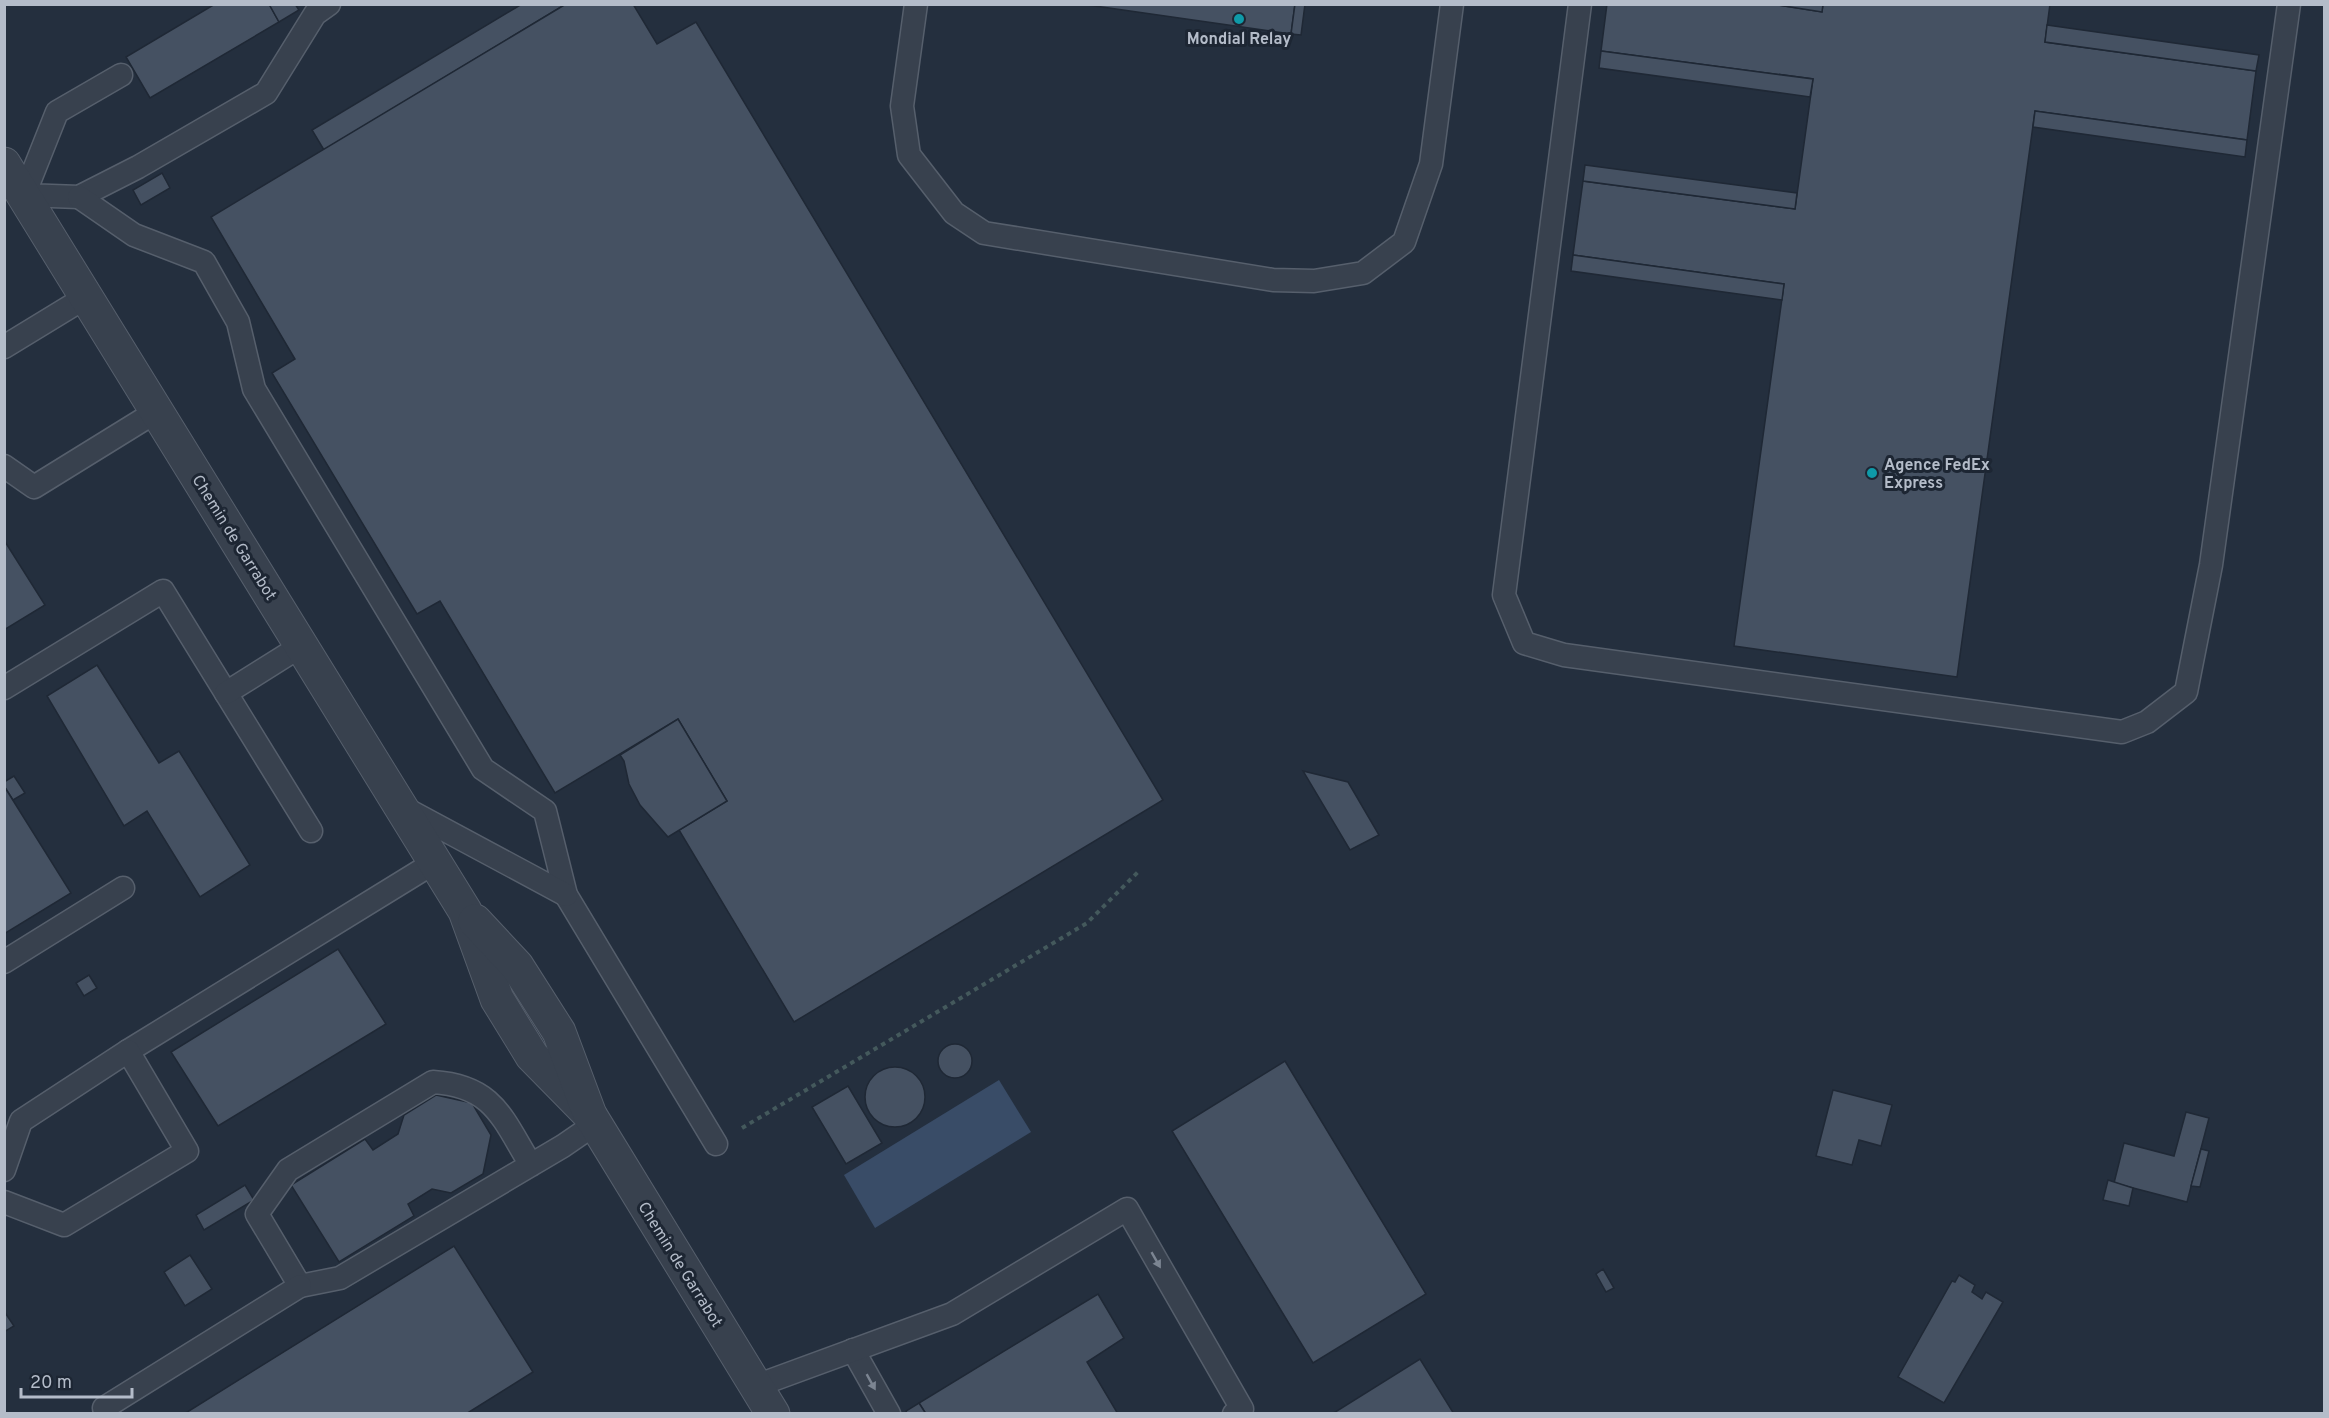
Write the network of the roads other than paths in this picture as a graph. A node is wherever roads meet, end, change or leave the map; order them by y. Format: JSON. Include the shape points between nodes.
{"nodes":[{"id":1,"x":329,"y":4,"type":"edge"},
{"id":2,"x":916,"y":4,"type":"edge"},
{"id":3,"x":1452,"y":4,"type":"edge"},
{"id":4,"x":1580,"y":4,"type":"edge"},
{"id":5,"x":2289,"y":4,"type":"edge"},
{"id":6,"x":121,"y":75,"type":"dead end"},
{"id":7,"x":4,"y":164,"type":"edge"},
{"id":8,"x":24,"y":195,"type":"junction"},
{"id":9,"x":80,"y":197,"type":"junction"},
{"id":10,"x":86,"y":297,"type":"junction"},
{"id":11,"x":4,"y":347,"type":"edge"},
{"id":12,"x":157,"y":411,"type":"junction"},
{"id":13,"x":4,"y":466,"type":"edge"},
{"id":14,"x":301,"y":645,"type":"junction"},
{"id":15,"x":4,"y":688,"type":"edge"},
{"id":16,"x":226,"y":693,"type":"junction"},
{"id":17,"x":400,"y":806,"type":"junction"},
{"id":18,"x":311,"y":831,"type":"dead end"},
{"id":19,"x":435,"y":862,"type":"junction"},
{"id":20,"x":123,"y":888,"type":"dead end"},
{"id":21,"x":566,"y":895,"type":"junction"},
{"id":22,"x":4,"y":962,"type":"edge"},
{"id":23,"x":128,"y":1051,"type":"junction"},
{"id":24,"x":592,"y":1119,"type":"junction"},
{"id":25,"x":716,"y":1144,"type":"road end"},
{"id":26,"x":531,"y":1165,"type":"junction"},
{"id":27,"x":4,"y":1170,"type":"edge"},
{"id":28,"x":4,"y":1202,"type":"edge"},
{"id":29,"x":300,"y":1286,"type":"junction"},
{"id":30,"x":853,"y":1350,"type":"junction"},
{"id":31,"x":756,"y":1386,"type":"junction"},
{"id":32,"x":104,"y":1408,"type":"dead end"},
{"id":33,"x":773,"y":1413,"type":"edge"},
{"id":34,"x":889,"y":1413,"type":"edge"},
{"id":35,"x":1234,"y":1413,"type":"edge"}],
"edges":[{"from":1,"to":9,"type":"lane","via":[[315,14],[266,93]]},
{"from":2,"to":3,"type":"lane","via":[[902,106],[909,155],[954,213],[984,233],[1273,280],[1314,281],[1363,273],[1404,242],[1431,164]]},
{"from":4,"to":5,"type":"lane","via":[[1504,595],[1524,643],[1564,655],[2122,732],[2147,722],[2186,692],[2211,565]]},
{"from":6,"to":8,"type":"lane","via":[[57,112]]},
{"from":7,"to":8,"type":"street","name":"Chemin de Garrabot"},
{"from":8,"to":9,"type":"lane"},
{"from":8,"to":10,"type":"street","name":"Chemin de Garrabot"},
{"from":9,"to":21,"type":"lane","via":[[134,235],[204,262],[238,322],[254,389],[483,769],[545,811]]},
{"from":10,"to":11,"type":"lane"},
{"from":10,"to":12,"type":"street","name":"Chemin de Garrabot"},
{"from":12,"to":13,"type":"lane","via":[[34,487]]},
{"from":12,"to":14,"type":"street","name":"Chemin de Garrabot"},
{"from":14,"to":16,"type":"lane"},
{"from":14,"to":17,"type":"street","name":"Chemin de Garrabot"},
{"from":15,"to":16,"type":"lane","via":[[163,591]]},
{"from":16,"to":18,"type":"lane"},
{"from":17,"to":19,"type":"street","name":"Chemin de Garrabot"},
{"from":17,"to":21,"type":"lane"},
{"from":19,"to":23,"type":"lane"},
{"from":19,"to":24,"type":"street","name":"Chemin de Garrabot","via":[[465,911],[497,999],[532,1056]]},
{"from":20,"to":22,"type":"lane"},
{"from":21,"to":25,"type":"lane"},
{"from":23,"to":27,"type":"lane","via":[[21,1121]]},
{"from":23,"to":28,"type":"lane","via":[[187,1151],[64,1225]]},
{"from":24,"to":26,"type":"lane"},
{"from":24,"to":31,"type":"street","name":"Chemin de Garrabot"},
{"from":26,"to":29,"type":"lane","via":[[340,1278]]},
{"from":26,"to":29,"type":"lane","via":[[496,1106],[453,1083],[433,1082],[288,1170],[257,1214]]},
{"from":29,"to":32,"type":"lane"},
{"from":30,"to":31,"type":"lane"},
{"from":30,"to":34,"type":"lane","one_way":true},
{"from":30,"to":35,"type":"lane","one_way":true,"via":[[952,1314],[1127,1209],[1242,1409]]},
{"from":31,"to":33,"type":"street","name":"Chemin de Garrabot"}]}
